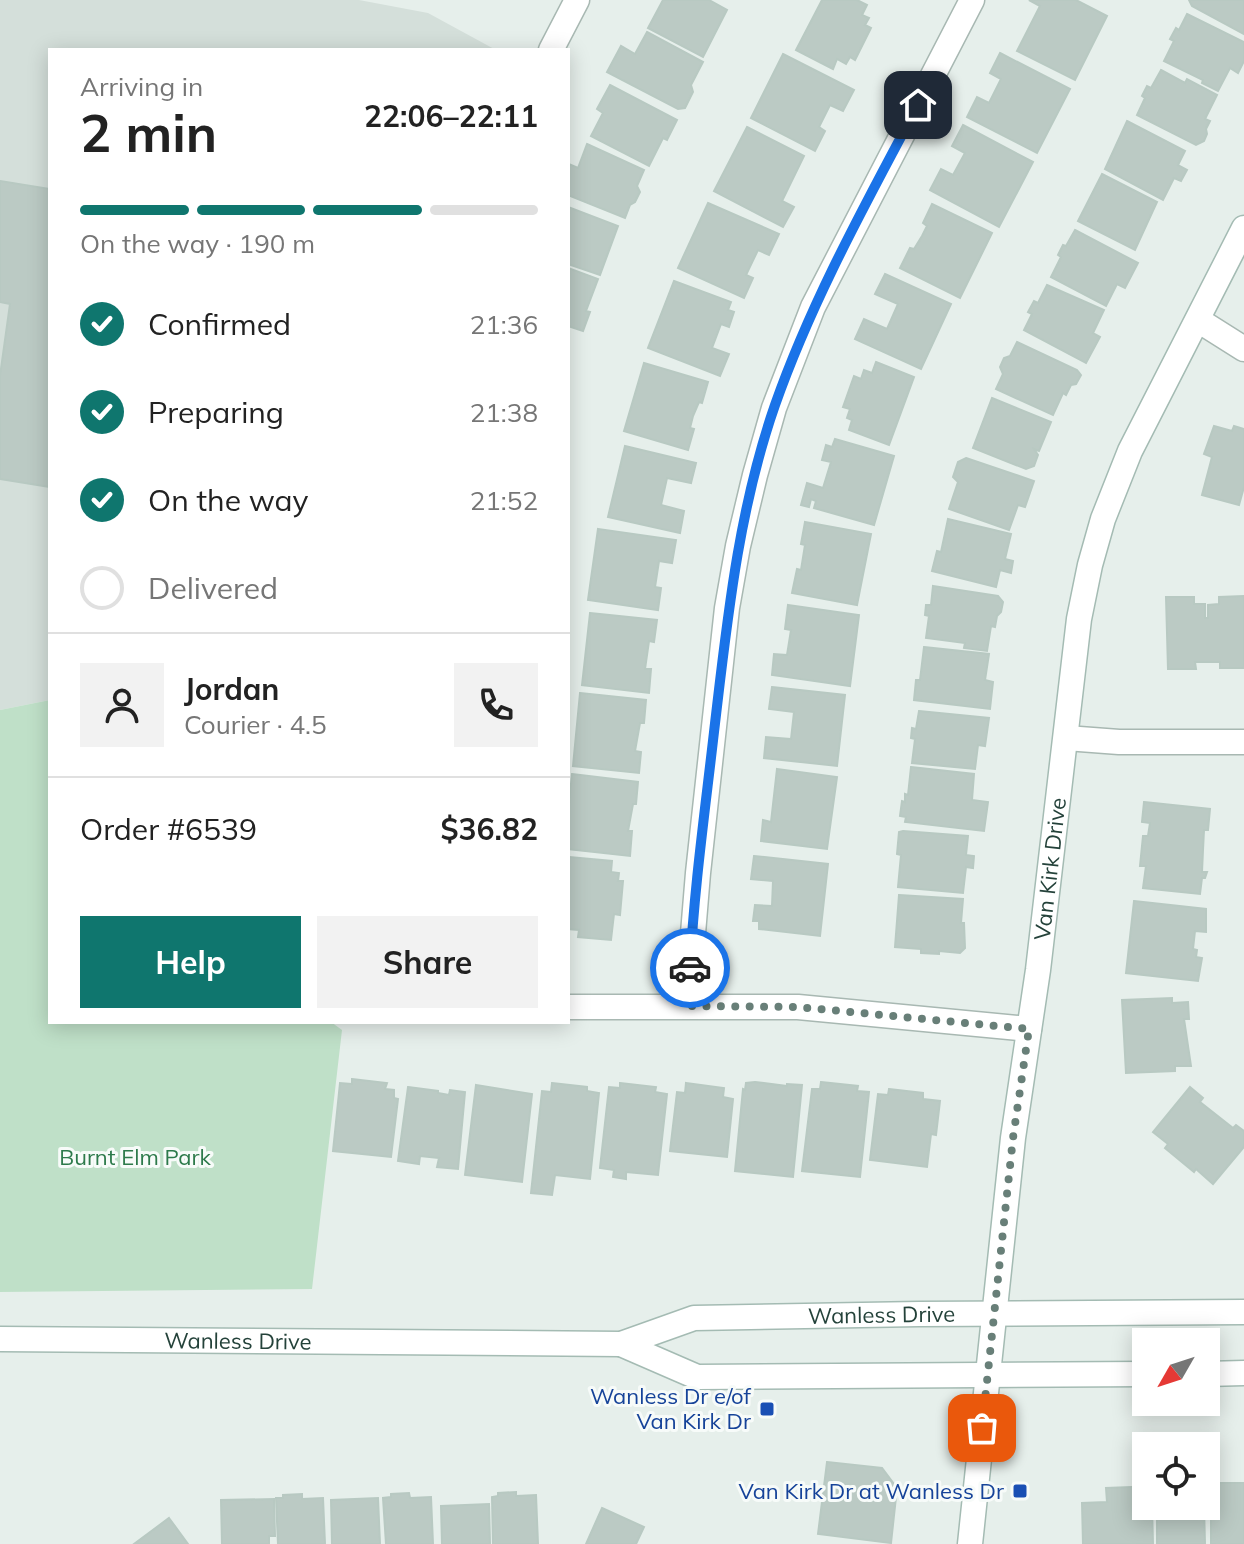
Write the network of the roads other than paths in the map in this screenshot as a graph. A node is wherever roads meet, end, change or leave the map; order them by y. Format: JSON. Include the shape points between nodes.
{"nodes":[{"id":1,"x":577,"y":0,"type":"edge"},
{"id":2,"x":972,"y":0,"type":"edge"},
{"id":3,"x":552,"y":48,"type":"edge"},
{"id":4,"x":1244,"y":228,"type":"edge"},
{"id":5,"x":1198,"y":320,"type":"junction"},
{"id":6,"x":1244,"y":349,"type":"edge"},
{"id":7,"x":1066,"y":738,"type":"junction"},
{"id":8,"x":1244,"y":742,"type":"edge"},
{"id":9,"x":687,"y":1006,"type":"junction"},
{"id":10,"x":570,"y":1007,"type":"edge"},
{"id":11,"x":1029,"y":1029,"type":"junction"},
{"id":12,"x":1244,"y":1312,"type":"edge"},
{"id":13,"x":994,"y":1313,"type":"junction"},
{"id":14,"x":0,"y":1339,"type":"edge"},
{"id":15,"x":621,"y":1344,"type":"junction"},
{"id":16,"x":1244,"y":1373,"type":"edge"},
{"id":17,"x":1132,"y":1374,"type":"edge"},
{"id":18,"x":1220,"y":1374,"type":"edge"},
{"id":19,"x":988,"y":1375,"type":"junction"},
{"id":20,"x":970,"y":1544,"type":"edge"}],
"edges":[{"from":1,"to":3,"type":"street"},
{"from":2,"to":9,"type":"street","via":[[813,307],[762,448],[727,608]]},
{"from":4,"to":5,"type":"street","name":"Van Kirk Drive"},
{"from":5,"to":6,"type":"street"},
{"from":5,"to":7,"type":"street","name":"Van Kirk Drive","via":[[1130,451],[1103,519],[1079,619]]},
{"from":7,"to":8,"type":"street"},
{"from":7,"to":11,"type":"street","name":"Van Kirk Drive"},
{"from":9,"to":10,"type":"street"},
{"from":9,"to":11,"type":"street","via":[[798,1007]]},
{"from":11,"to":13,"type":"street","name":"Van Kirk Drive"},
{"from":12,"to":13,"type":"street","name":"Wanless Drive"},
{"from":13,"to":15,"type":"street","name":"Wanless Drive","via":[[694,1318]]},
{"from":13,"to":19,"type":"street","name":"Van Kirk Drive"},
{"from":14,"to":15,"type":"street","name":"Wanless Drive"},
{"from":15,"to":19,"type":"street","name":"Wanless Drive","via":[[697,1377]]},
{"from":16,"to":18,"type":"street"},
{"from":17,"to":19,"type":"street","name":"Wanless Drive"},
{"from":19,"to":20,"type":"street","name":"Van Kirk Drive"}]}
